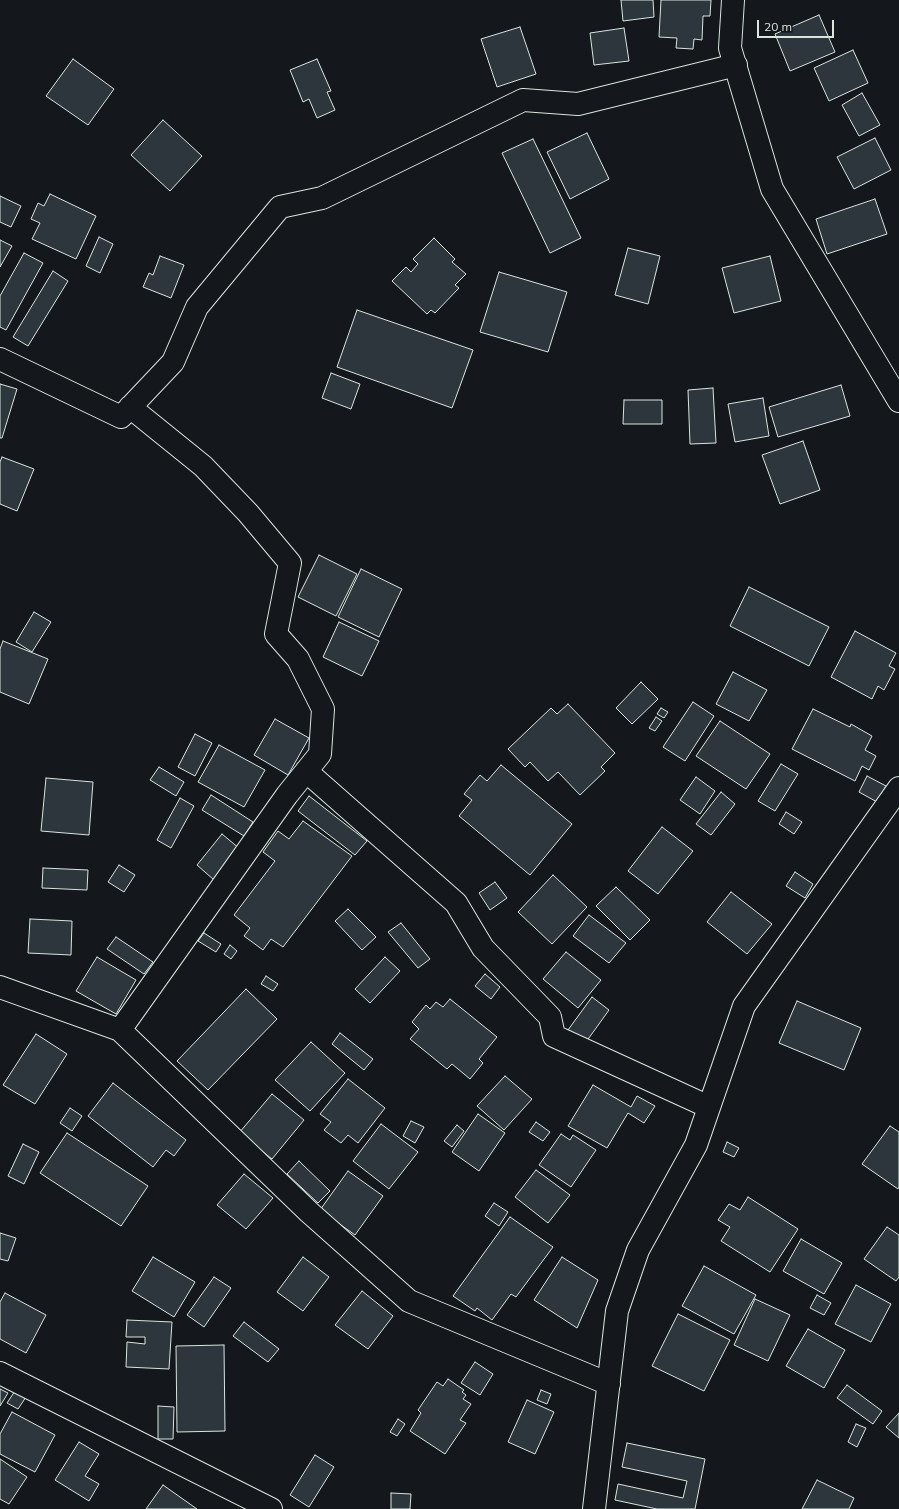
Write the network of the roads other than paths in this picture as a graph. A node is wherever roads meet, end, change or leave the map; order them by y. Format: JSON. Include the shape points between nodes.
{"nodes":[{"id":1,"x":733,"y":0,"type":"edge"},
{"id":2,"x":736,"y":65,"type":"junction"},
{"id":3,"x":0,"y":359,"type":"edge"},
{"id":4,"x":899,"y":401,"type":"edge"},
{"id":5,"x":130,"y":407,"type":"junction"},
{"id":6,"x":306,"y":771,"type":"junction"},
{"id":7,"x":899,"y":788,"type":"edge"},
{"id":8,"x":0,"y":987,"type":"edge"},
{"id":9,"x":120,"y":1030,"type":"junction"},
{"id":10,"x":709,"y":1107,"type":"junction"},
{"id":11,"x":0,"y":1374,"type":"edge"},
{"id":12,"x":609,"y":1384,"type":"junction"},
{"id":13,"x":271,"y":1509,"type":"edge"},
{"id":14,"x":594,"y":1509,"type":"edge"}],
"edges":[{"from":1,"to":2,"type":"street","via":[[730,48]]},
{"from":2,"to":4,"type":"street","via":[[772,189]]},
{"from":2,"to":5,"type":"street","via":[[578,104],[523,100],[322,198],[280,207],[197,307],[173,362]]},
{"from":3,"to":5,"type":"street","via":[[121,417]]},
{"from":5,"to":6,"type":"street","via":[[203,466],[248,513],[290,563],[276,634],[298,659],[323,709],[320,754]]},
{"from":6,"to":9,"type":"street"},
{"from":6,"to":10,"type":"street","via":[[456,903],[483,948],[550,1017],[554,1036]]},
{"from":7,"to":10,"type":"street","via":[[744,1006]]},
{"from":8,"to":9,"type":"street"},
{"from":9,"to":12,"type":"street","via":[[309,1212],[409,1301]]},
{"from":10,"to":12,"type":"street","via":[[696,1145],[638,1250],[617,1311]]},
{"from":11,"to":13,"type":"street"},
{"from":12,"to":14,"type":"street"}]}
